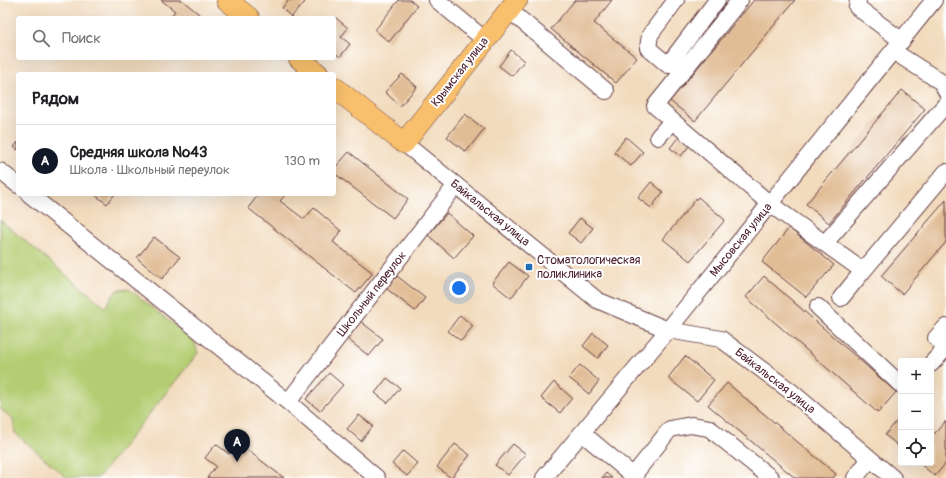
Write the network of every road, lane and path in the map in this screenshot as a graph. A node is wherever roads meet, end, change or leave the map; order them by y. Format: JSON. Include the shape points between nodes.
{"nodes":[{"id":1,"x":227,"y":0,"type":"edge"},
{"id":2,"x":437,"y":0,"type":"edge"},
{"id":3,"x":676,"y":0,"type":"edge"},
{"id":4,"x":717,"y":0,"type":"edge"},
{"id":5,"x":740,"y":0,"type":"edge"},
{"id":6,"x":858,"y":0,"type":"edge"},
{"id":7,"x":934,"y":0,"type":"edge"},
{"id":8,"x":513,"y":5,"type":"edge"},
{"id":9,"x":247,"y":16,"type":"edge"},
{"id":10,"x":485,"y":40,"type":"junction"},
{"id":11,"x":897,"y":46,"type":"junction"},
{"id":12,"x":300,"y":60,"type":"edge"},
{"id":13,"x":316,"y":72,"type":"edge"},
{"id":14,"x":336,"y":89,"type":"edge"},
{"id":15,"x":606,"y":91,"type":"dead end"},
{"id":16,"x":946,"y":91,"type":"edge"},
{"id":17,"x":946,"y":104,"type":"edge"},
{"id":18,"x":672,"y":121,"type":"junction"},
{"id":19,"x":658,"y":137,"type":"dead end"},
{"id":20,"x":404,"y":143,"type":"junction"},
{"id":21,"x":0,"y":171,"type":"edge"},
{"id":22,"x":946,"y":172,"type":"edge"},
{"id":23,"x":16,"y":183,"type":"edge"},
{"id":24,"x":456,"y":185,"type":"junction"},
{"id":25,"x":31,"y":196,"type":"edge"},
{"id":26,"x":770,"y":204,"type":"junction"},
{"id":27,"x":825,"y":243,"type":"junction"},
{"id":28,"x":863,"y":271,"type":"junction"},
{"id":29,"x":841,"y":298,"type":"dead end"},
{"id":30,"x":818,"y":307,"type":"dead end"},
{"id":31,"x":946,"y":327,"type":"edge"},
{"id":32,"x":668,"y":330,"type":"junction"},
{"id":33,"x":946,"y":348,"type":"edge"},
{"id":34,"x":934,"y":361,"type":"edge"},
{"id":35,"x":898,"y":382,"type":"edge"},
{"id":36,"x":288,"y":402,"type":"junction"},
{"id":37,"x":582,"y":433,"type":"junction"},
{"id":38,"x":870,"y":459,"type":"junction"},
{"id":39,"x":634,"y":477,"type":"edge"},
{"id":40,"x":377,"y":478,"type":"edge"},
{"id":41,"x":544,"y":478,"type":"edge"},
{"id":42,"x":771,"y":478,"type":"edge"},
{"id":43,"x":855,"y":478,"type":"edge"},
{"id":44,"x":892,"y":478,"type":"edge"}],
"edges":[{"from":1,"to":9,"type":"main road"},
{"from":2,"to":10,"type":"street"},
{"from":3,"to":4,"type":"street","via":[[650,35],[648,48],[668,65]]},
{"from":5,"to":18,"type":"street","via":[[655,106]]},
{"from":6,"to":11,"type":"street","via":[[857,7]]},
{"from":7,"to":11,"type":"street","name":"Мысовская улица"},
{"from":8,"to":10,"type":"main road","name":"Крымская улица"},
{"from":8,"to":15,"type":"street"},
{"from":10,"to":20,"type":"main road","name":"Крымская улица"},
{"from":11,"to":16,"type":"street","via":[[941,82]]},
{"from":11,"to":26,"type":"street","name":"Мысовская улица"},
{"from":12,"to":13,"type":"main road"},
{"from":14,"to":20,"type":"main road","name":"Байкальская улица"},
{"from":17,"to":27,"type":"street"},
{"from":18,"to":19,"type":"street"},
{"from":18,"to":26,"type":"street"},
{"from":20,"to":24,"type":"street","name":"Байкальская улица"},
{"from":21,"to":23,"type":"street"},
{"from":22,"to":28,"type":"street"},
{"from":24,"to":32,"type":"street","name":"Байкальская улица","via":[[597,300]]},
{"from":24,"to":36,"type":"street","name":"Школьный переулок"},
{"from":25,"to":36,"type":"street"},
{"from":26,"to":27,"type":"street"},
{"from":26,"to":32,"type":"street","name":"Мысовская улица"},
{"from":27,"to":28,"type":"street"},
{"from":28,"to":29,"type":"street"},
{"from":30,"to":35,"type":"street"},
{"from":31,"to":33,"type":"street","via":[[936,338]]},
{"from":32,"to":37,"type":"street","name":"Мысовская улица"},
{"from":32,"to":38,"type":"street","name":"Байкальская улица","via":[[721,339],[793,393]]},
{"from":33,"to":34,"type":"street"},
{"from":36,"to":40,"type":"street"},
{"from":37,"to":39,"type":"street"},
{"from":37,"to":41,"type":"street","name":"Мысовская улица"},
{"from":38,"to":43,"type":"street"},
{"from":38,"to":44,"type":"street","name":"Байкальская улица"},
{"from":39,"to":42,"type":"street","via":[[670,429],[690,425],[709,428]]}]}
